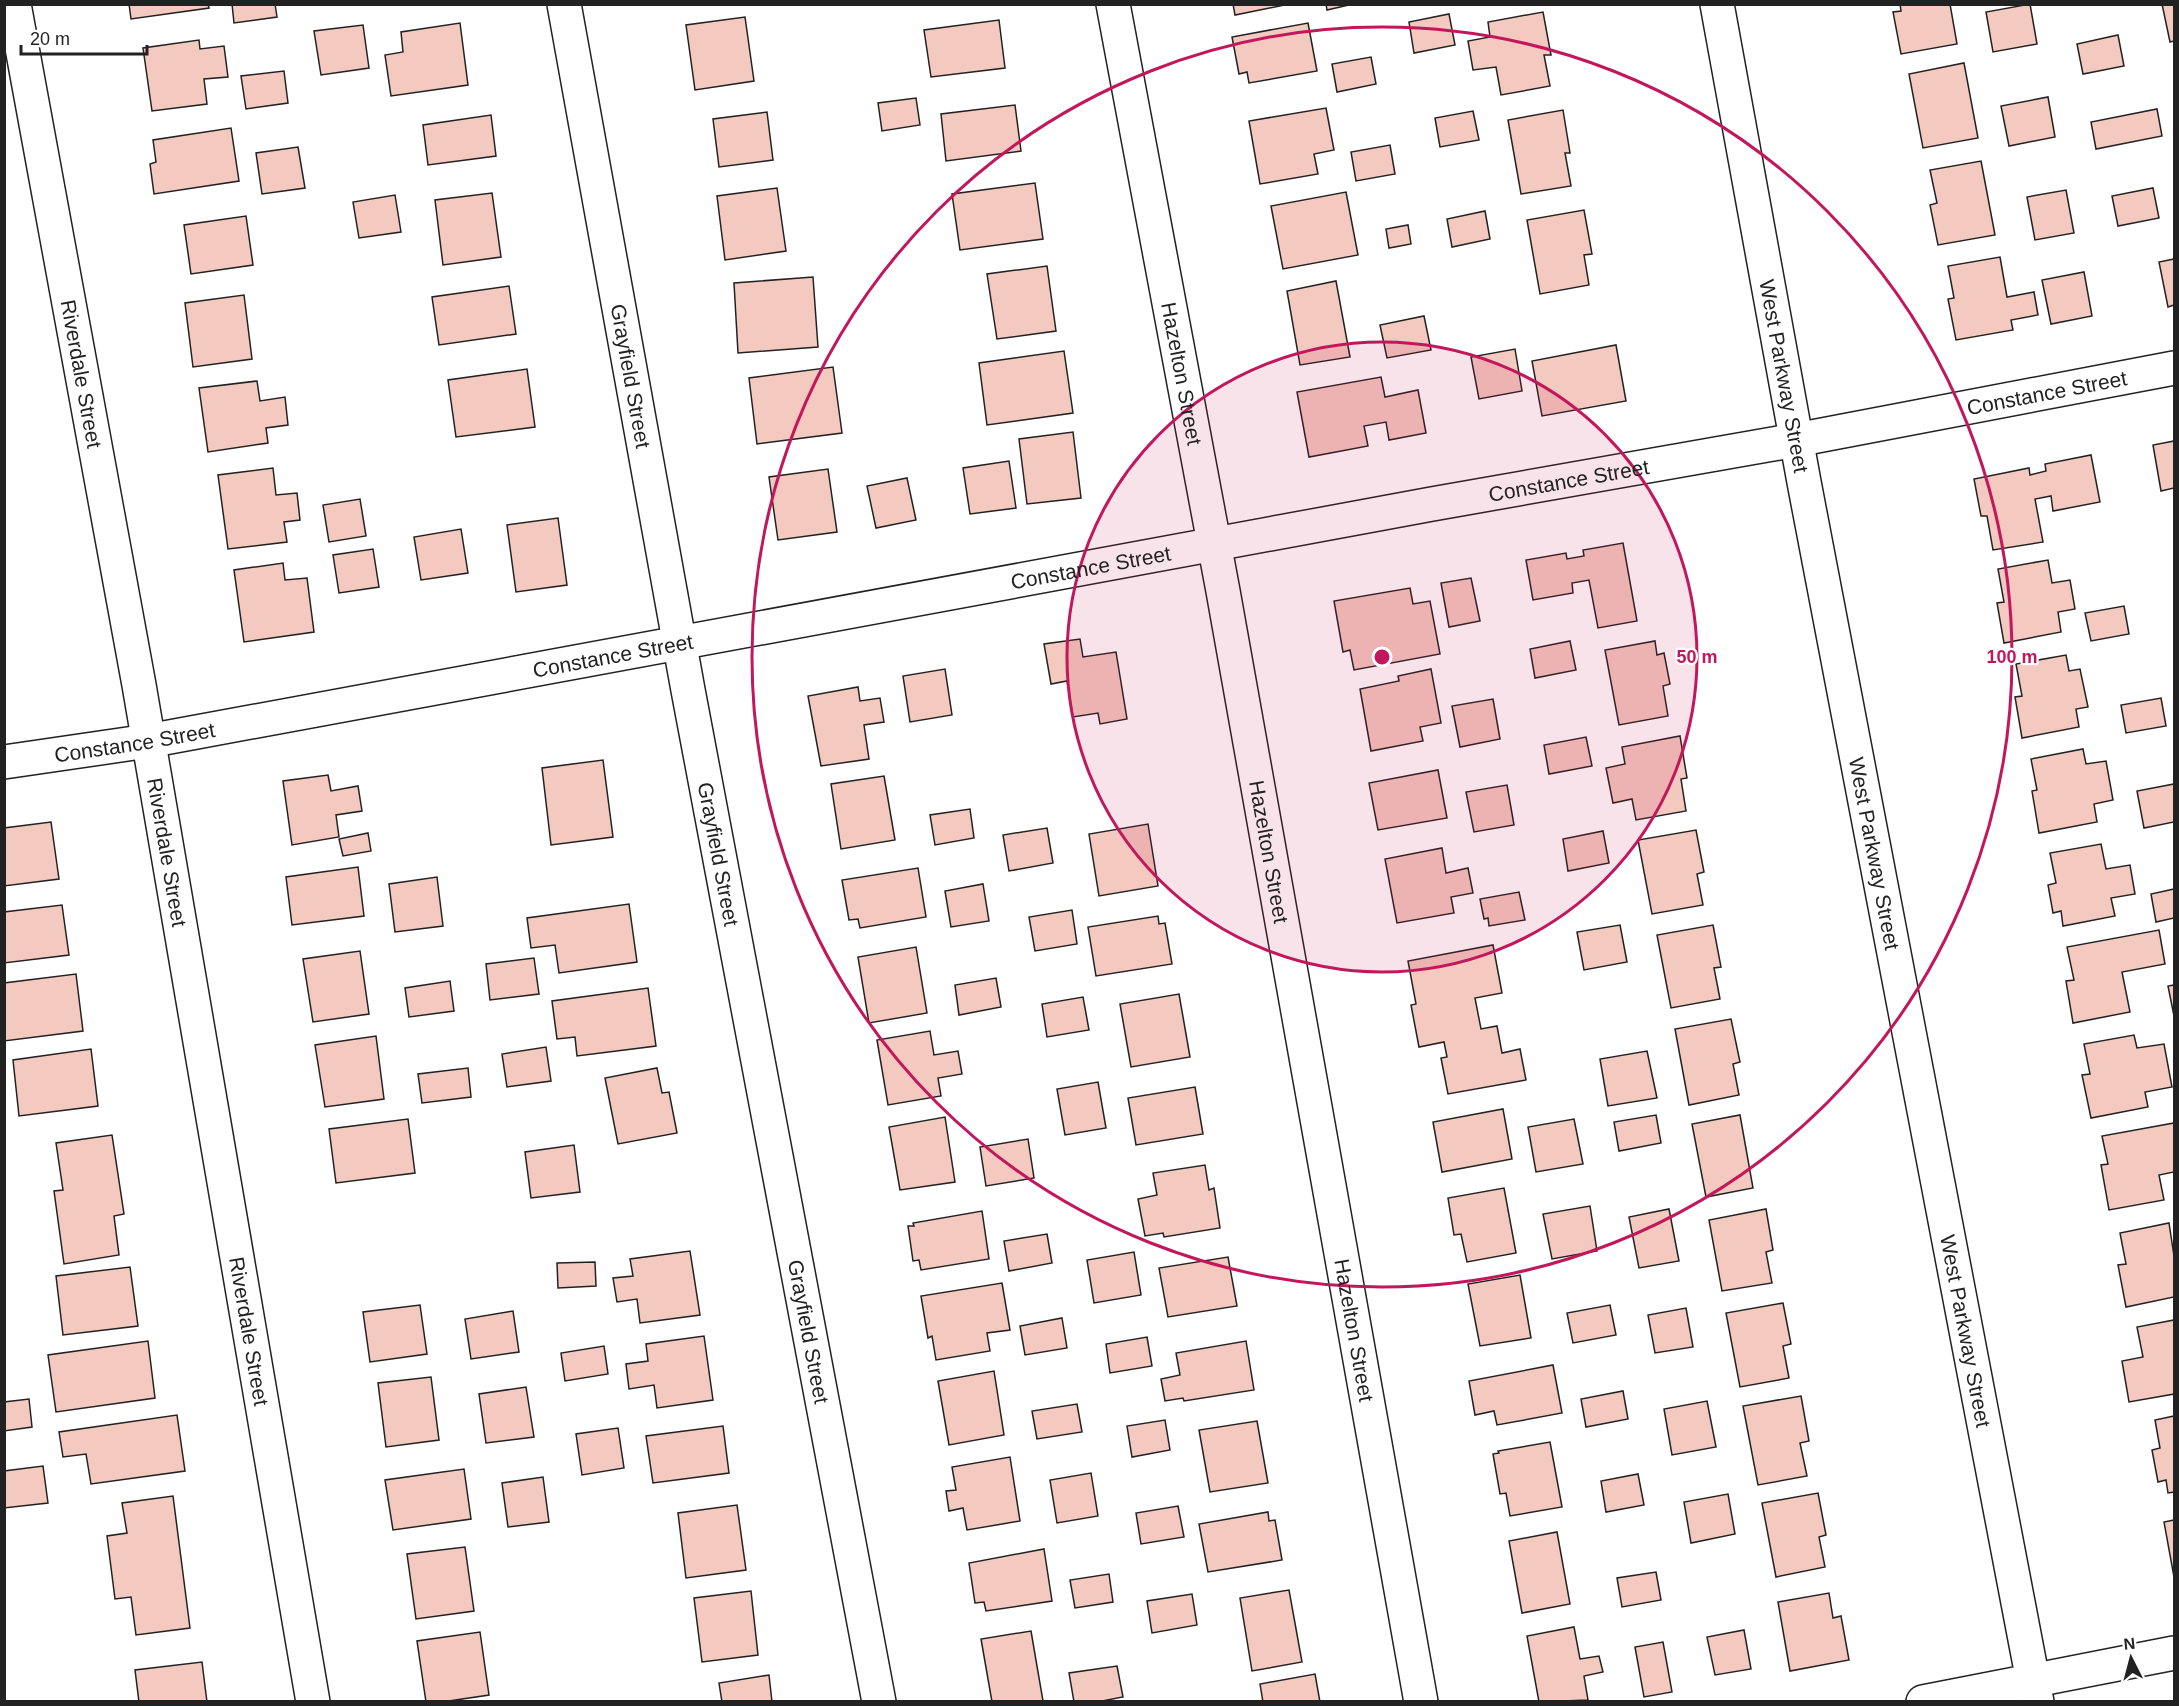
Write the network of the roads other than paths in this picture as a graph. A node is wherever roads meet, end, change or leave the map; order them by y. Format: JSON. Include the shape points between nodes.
{"nodes":[{"id":1,"x":15,"y":4,"type":"edge"},
{"id":2,"x":564,"y":4,"type":"edge"},
{"id":3,"x":1113,"y":4,"type":"edge"},
{"id":4,"x":1717,"y":4,"type":"edge"},
{"id":5,"x":2175,"y":368,"type":"edge"},
{"id":6,"x":1796,"y":440,"type":"junction"},
{"id":7,"x":1214,"y":544,"type":"junction"},
{"id":8,"x":679,"y":643,"type":"junction"},
{"id":9,"x":148,"y":741,"type":"junction"},
{"id":10,"x":4,"y":762,"type":"edge"},
{"id":11,"x":2175,"y":1653,"type":"edge"},
{"id":12,"x":2036,"y":1691,"type":"edge"},
{"id":13,"x":313,"y":1701,"type":"edge"},
{"id":14,"x":879,"y":1701,"type":"edge"},
{"id":15,"x":1421,"y":1701,"type":"edge"},
{"id":16,"x":1923,"y":1701,"type":"edge"}],
"edges":[{"from":1,"to":9,"type":"street","name":"Riverdale Street"},
{"from":2,"to":8,"type":"street","name":"Grayfield Street"},
{"from":3,"to":7,"type":"street","name":"Hazelton Street"},
{"from":4,"to":6,"type":"street","name":"West Parkway Street"},
{"from":5,"to":6,"type":"street","name":"Constance Street"},
{"from":6,"to":7,"type":"street","name":"Constance Street"},
{"from":6,"to":12,"type":"street","name":"West Parkway Street"},
{"from":7,"to":8,"type":"street","name":"Constance Street"},
{"from":7,"to":15,"type":"street","name":"Hazelton Street"},
{"from":8,"to":9,"type":"street","name":"Constance Street"},
{"from":8,"to":14,"type":"street","name":"Grayfield Street"},
{"from":9,"to":10,"type":"street","name":"Constance Street"},
{"from":9,"to":13,"type":"street","name":"Riverdale Street"},
{"from":11,"to":12,"type":"street"},
{"from":12,"to":16,"type":"street"}]}
